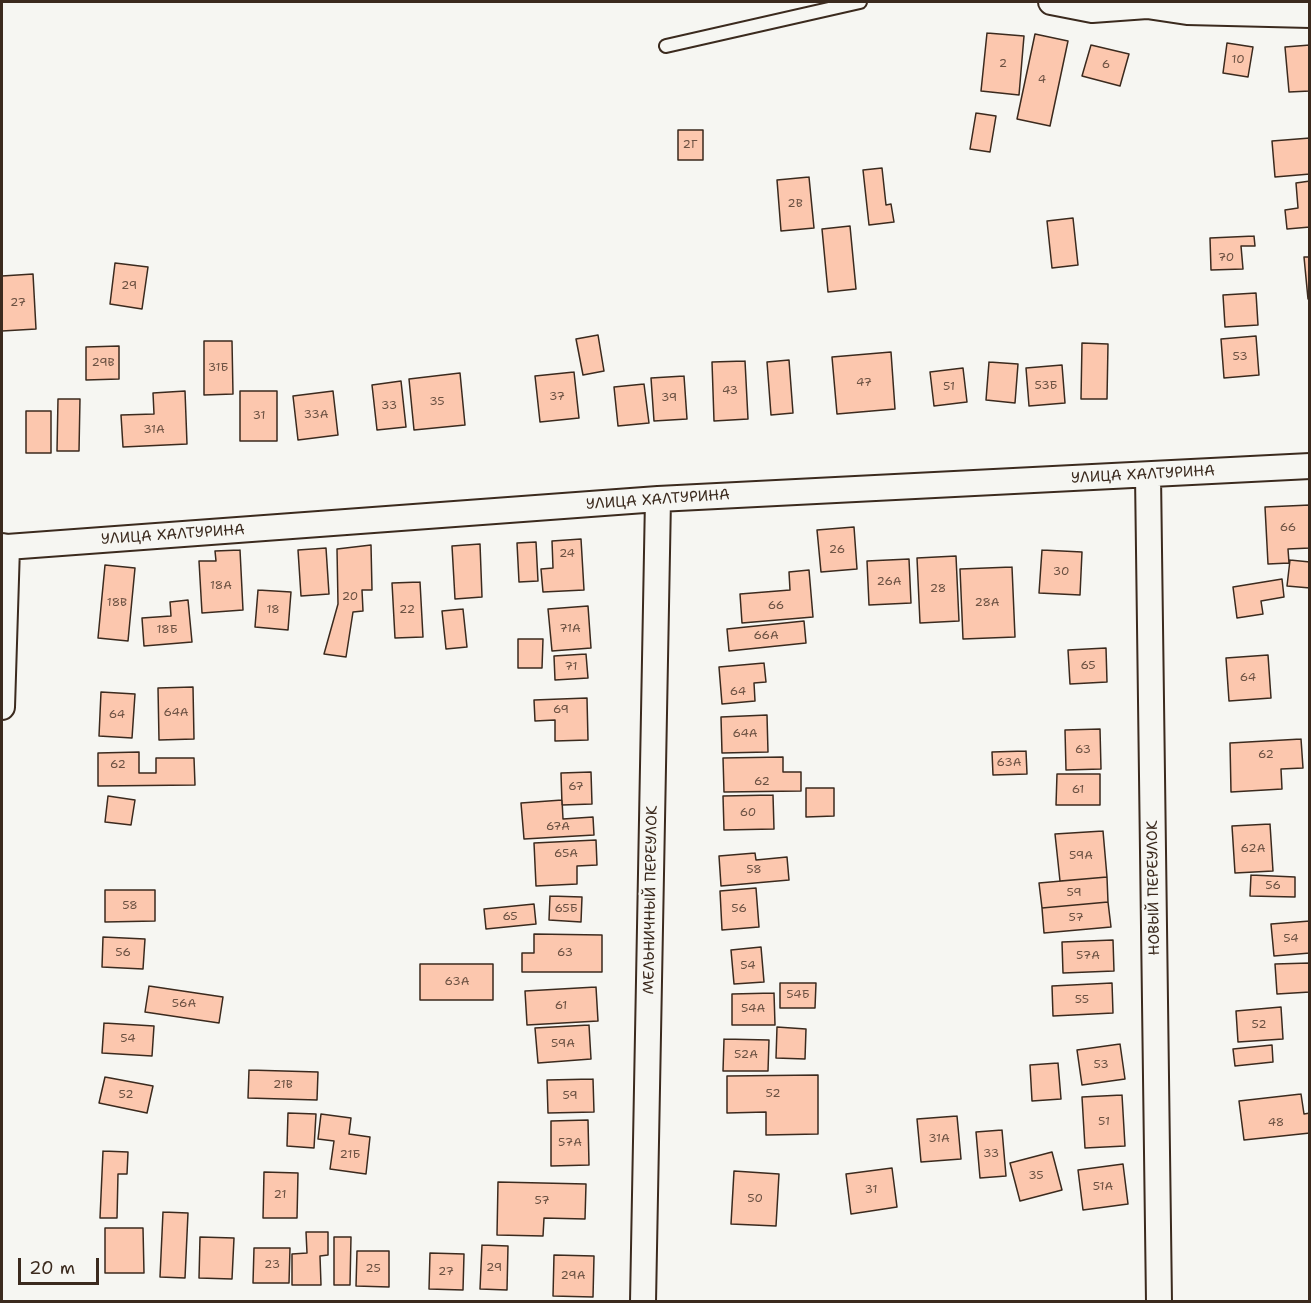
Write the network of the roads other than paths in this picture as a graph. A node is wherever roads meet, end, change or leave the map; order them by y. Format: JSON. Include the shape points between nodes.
{"nodes":[{"id":1,"x":860,"y":2,"type":"edge"},
{"id":2,"x":1051,"y":2,"type":"edge"},
{"id":3,"x":1310,"y":15,"type":"edge"},
{"id":4,"x":666,"y":45,"type":"dead end"},
{"id":5,"x":1310,"y":466,"type":"edge"},
{"id":6,"x":1148,"y":475,"type":"junction"},
{"id":7,"x":658,"y":499,"type":"junction"},
{"id":8,"x":4,"y":547,"type":"edge"},
{"id":9,"x":2,"y":707,"type":"edge"},
{"id":10,"x":643,"y":1302,"type":"edge"},
{"id":11,"x":1159,"y":1302,"type":"edge"}],
"edges":[{"from":1,"to":4,"type":"lane"},
{"from":2,"to":3,"type":"street","via":[[1092,10],[1147,6],[1187,12]]},
{"from":5,"to":6,"type":"street","name":"УЛИЦА ХАЛТУРИНА"},
{"from":6,"to":7,"type":"street","name":"УЛИЦА ХАЛТУРИНА"},
{"from":6,"to":11,"type":"street","name":"НОВЫЙ ПЕРЕУЛОК"},
{"from":7,"to":8,"type":"street","name":"УЛИЦА ХАЛТУРИНА"},
{"from":7,"to":10,"type":"street","name":"МЕЛЬНИЧНЫЙ ПЕРЕУЛОК"},
{"from":8,"to":9,"type":"street"}]}
